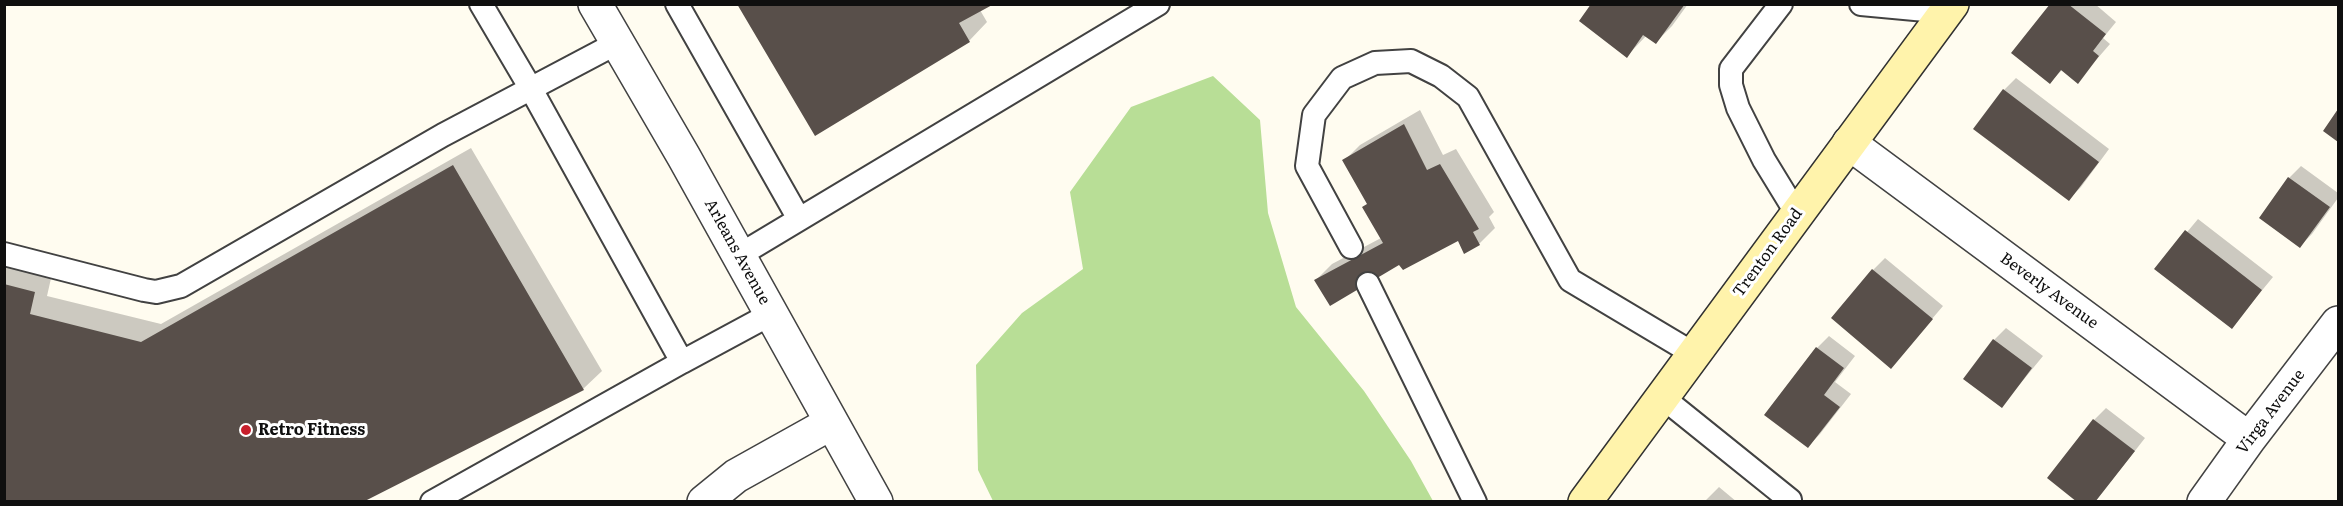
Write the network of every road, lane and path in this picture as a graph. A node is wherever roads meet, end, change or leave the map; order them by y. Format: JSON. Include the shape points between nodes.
{"nodes":[{"id":1,"x":481,"y":4,"type":"edge"},
{"id":2,"x":595,"y":4,"type":"edge"},
{"id":3,"x":677,"y":4,"type":"edge"},
{"id":4,"x":1158,"y":4,"type":"edge"},
{"id":5,"x":1781,"y":4,"type":"edge"},
{"id":6,"x":1861,"y":4,"type":"edge"},
{"id":7,"x":1949,"y":8,"type":"edge"},
{"id":8,"x":617,"y":43,"type":"junction"},
{"id":9,"x":531,"y":89,"type":"junction"},
{"id":10,"x":1849,"y":143,"type":"junction"},
{"id":11,"x":1797,"y":214,"type":"junction"},
{"id":12,"x":800,"y":219,"type":"junction"},
{"id":13,"x":1351,"y":247,"type":"dead end"},
{"id":14,"x":4,"y":254,"type":"edge"},
{"id":15,"x":738,"y":256,"type":"junction"},
{"id":16,"x":1368,"y":284,"type":"dead end"},
{"id":17,"x":771,"y":314,"type":"junction"},
{"id":18,"x":2338,"y":323,"type":"edge"},
{"id":19,"x":1694,"y":354,"type":"junction"},
{"id":20,"x":682,"y":362,"type":"junction"},
{"id":21,"x":1662,"y":397,"type":"junction"},
{"id":22,"x":831,"y":423,"type":"junction"},
{"id":23,"x":2249,"y":439,"type":"junction"},
{"id":24,"x":1790,"y":500,"type":"dead end"},
{"id":25,"x":432,"y":501,"type":"edge"},
{"id":26,"x":704,"y":501,"type":"edge"},
{"id":27,"x":876,"y":501,"type":"edge"},
{"id":28,"x":1474,"y":501,"type":"edge"},
{"id":29,"x":1585,"y":501,"type":"edge"},
{"id":30,"x":2204,"y":501,"type":"edge"}],
"edges":[{"from":1,"to":9,"type":"lane"},
{"from":2,"to":8,"type":"street","name":"Arleans Avenue"},
{"from":3,"to":12,"type":"lane"},
{"from":4,"to":12,"type":"lane"},
{"from":5,"to":11,"type":"lane","via":[[1731,69],[1731,85],[1764,160]]},
{"from":6,"to":7,"type":"lane"},
{"from":7,"to":10,"type":"main road","name":"Trenton Road"},
{"from":8,"to":9,"type":"lane"},
{"from":8,"to":15,"type":"street","name":"Arleans Avenue"},
{"from":9,"to":14,"type":"lane","via":[[443,135],[181,286],[156,292],[144,290]]},
{"from":9,"to":20,"type":"lane"},
{"from":10,"to":11,"type":"main road","name":"Trenton Road"},
{"from":10,"to":23,"type":"street","name":"Beverly Avenue"},
{"from":11,"to":19,"type":"main road","name":"Trenton Road"},
{"from":12,"to":15,"type":"lane"},
{"from":13,"to":19,"type":"lane","via":[[1307,166],[1314,115],[1342,78],[1375,63],[1411,61],[1441,76],[1468,98],[1570,280]]},
{"from":15,"to":17,"type":"street","name":"Arleans Avenue"},
{"from":16,"to":28,"type":"lane"},
{"from":17,"to":20,"type":"lane"},
{"from":17,"to":22,"type":"street","name":"Arleans Avenue"},
{"from":18,"to":23,"type":"street","name":"Virga Avenue"},
{"from":19,"to":21,"type":"main road","name":"Trenton Road"},
{"from":20,"to":25,"type":"lane"},
{"from":21,"to":24,"type":"lane"},
{"from":21,"to":29,"type":"main road","name":"Trenton Road"},
{"from":22,"to":26,"type":"street","via":[[736,476]]},
{"from":22,"to":27,"type":"street","name":"Arleans Avenue"},
{"from":23,"to":30,"type":"street","name":"Virga Avenue"}]}
